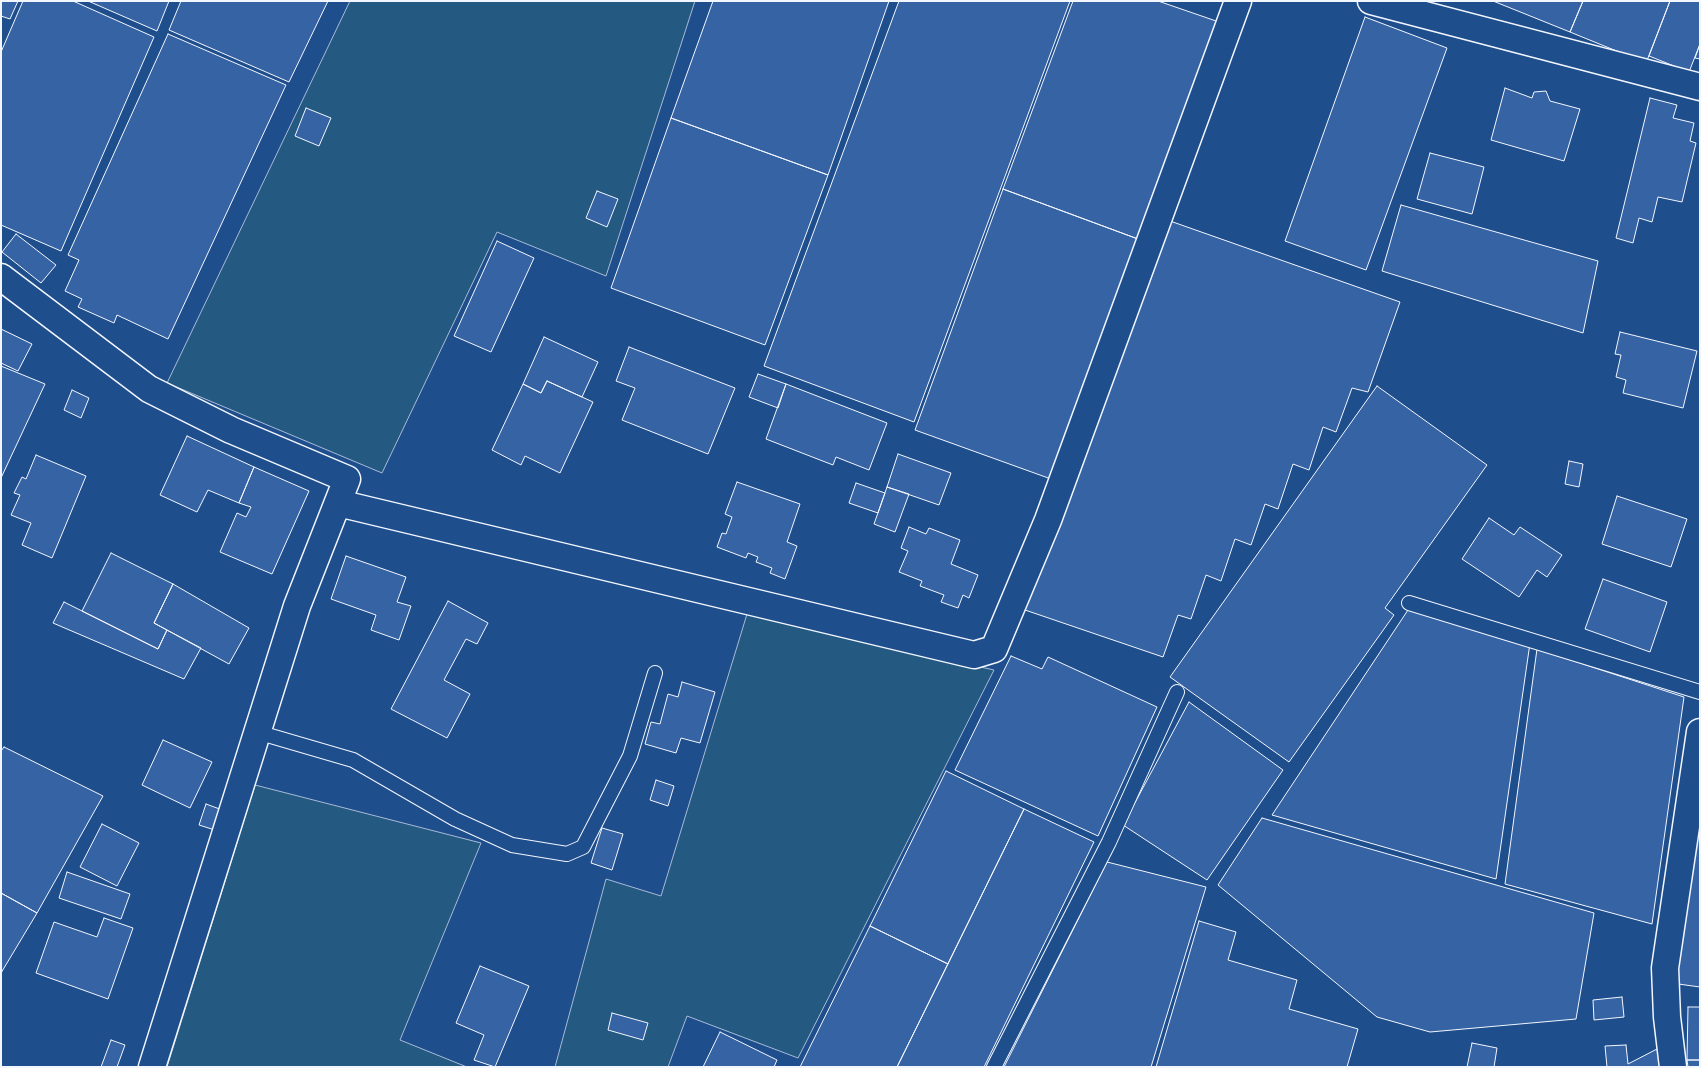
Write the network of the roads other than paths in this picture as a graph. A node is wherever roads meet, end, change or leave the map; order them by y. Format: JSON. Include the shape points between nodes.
{"nodes":[{"id":1,"x":1238,"y":1,"type":"edge"},
{"id":2,"x":1371,"y":1,"type":"edge"},
{"id":3,"x":1700,"y":87,"type":"edge"},
{"id":4,"x":1,"y":277,"type":"edge"},
{"id":5,"x":338,"y":503,"type":"junction"},
{"id":6,"x":1409,"y":603,"type":"dead end"},
{"id":7,"x":655,"y":673,"type":"dead end"},
{"id":8,"x":1177,"y":692,"type":"dead end"},
{"id":9,"x":1700,"y":692,"type":"edge"},
{"id":10,"x":257,"y":732,"type":"junction"},
{"id":11,"x":1700,"y":732,"type":"edge"},
{"id":12,"x":152,"y":1067,"type":"edge"},
{"id":13,"x":994,"y":1067,"type":"edge"},
{"id":14,"x":1673,"y":1067,"type":"edge"}],
"edges":[{"from":1,"to":5,"type":"street","via":[[1048,520],[994,649],[974,655]]},
{"from":2,"to":3,"type":"street"},
{"from":4,"to":5,"type":"street","via":[[149,389],[231,430],[347,478]]},
{"from":5,"to":10,"type":"street","via":[[297,606]]},
{"from":6,"to":9,"type":"lane"},
{"from":7,"to":10,"type":"lane","via":[[630,756],[583,847],[567,854],[512,845],[455,819],[353,760]]},
{"from":8,"to":13,"type":"lane","via":[[1109,842]]},
{"from":10,"to":12,"type":"street"},
{"from":11,"to":14,"type":"street","via":[[1665,968],[1666,1017]]}]}
